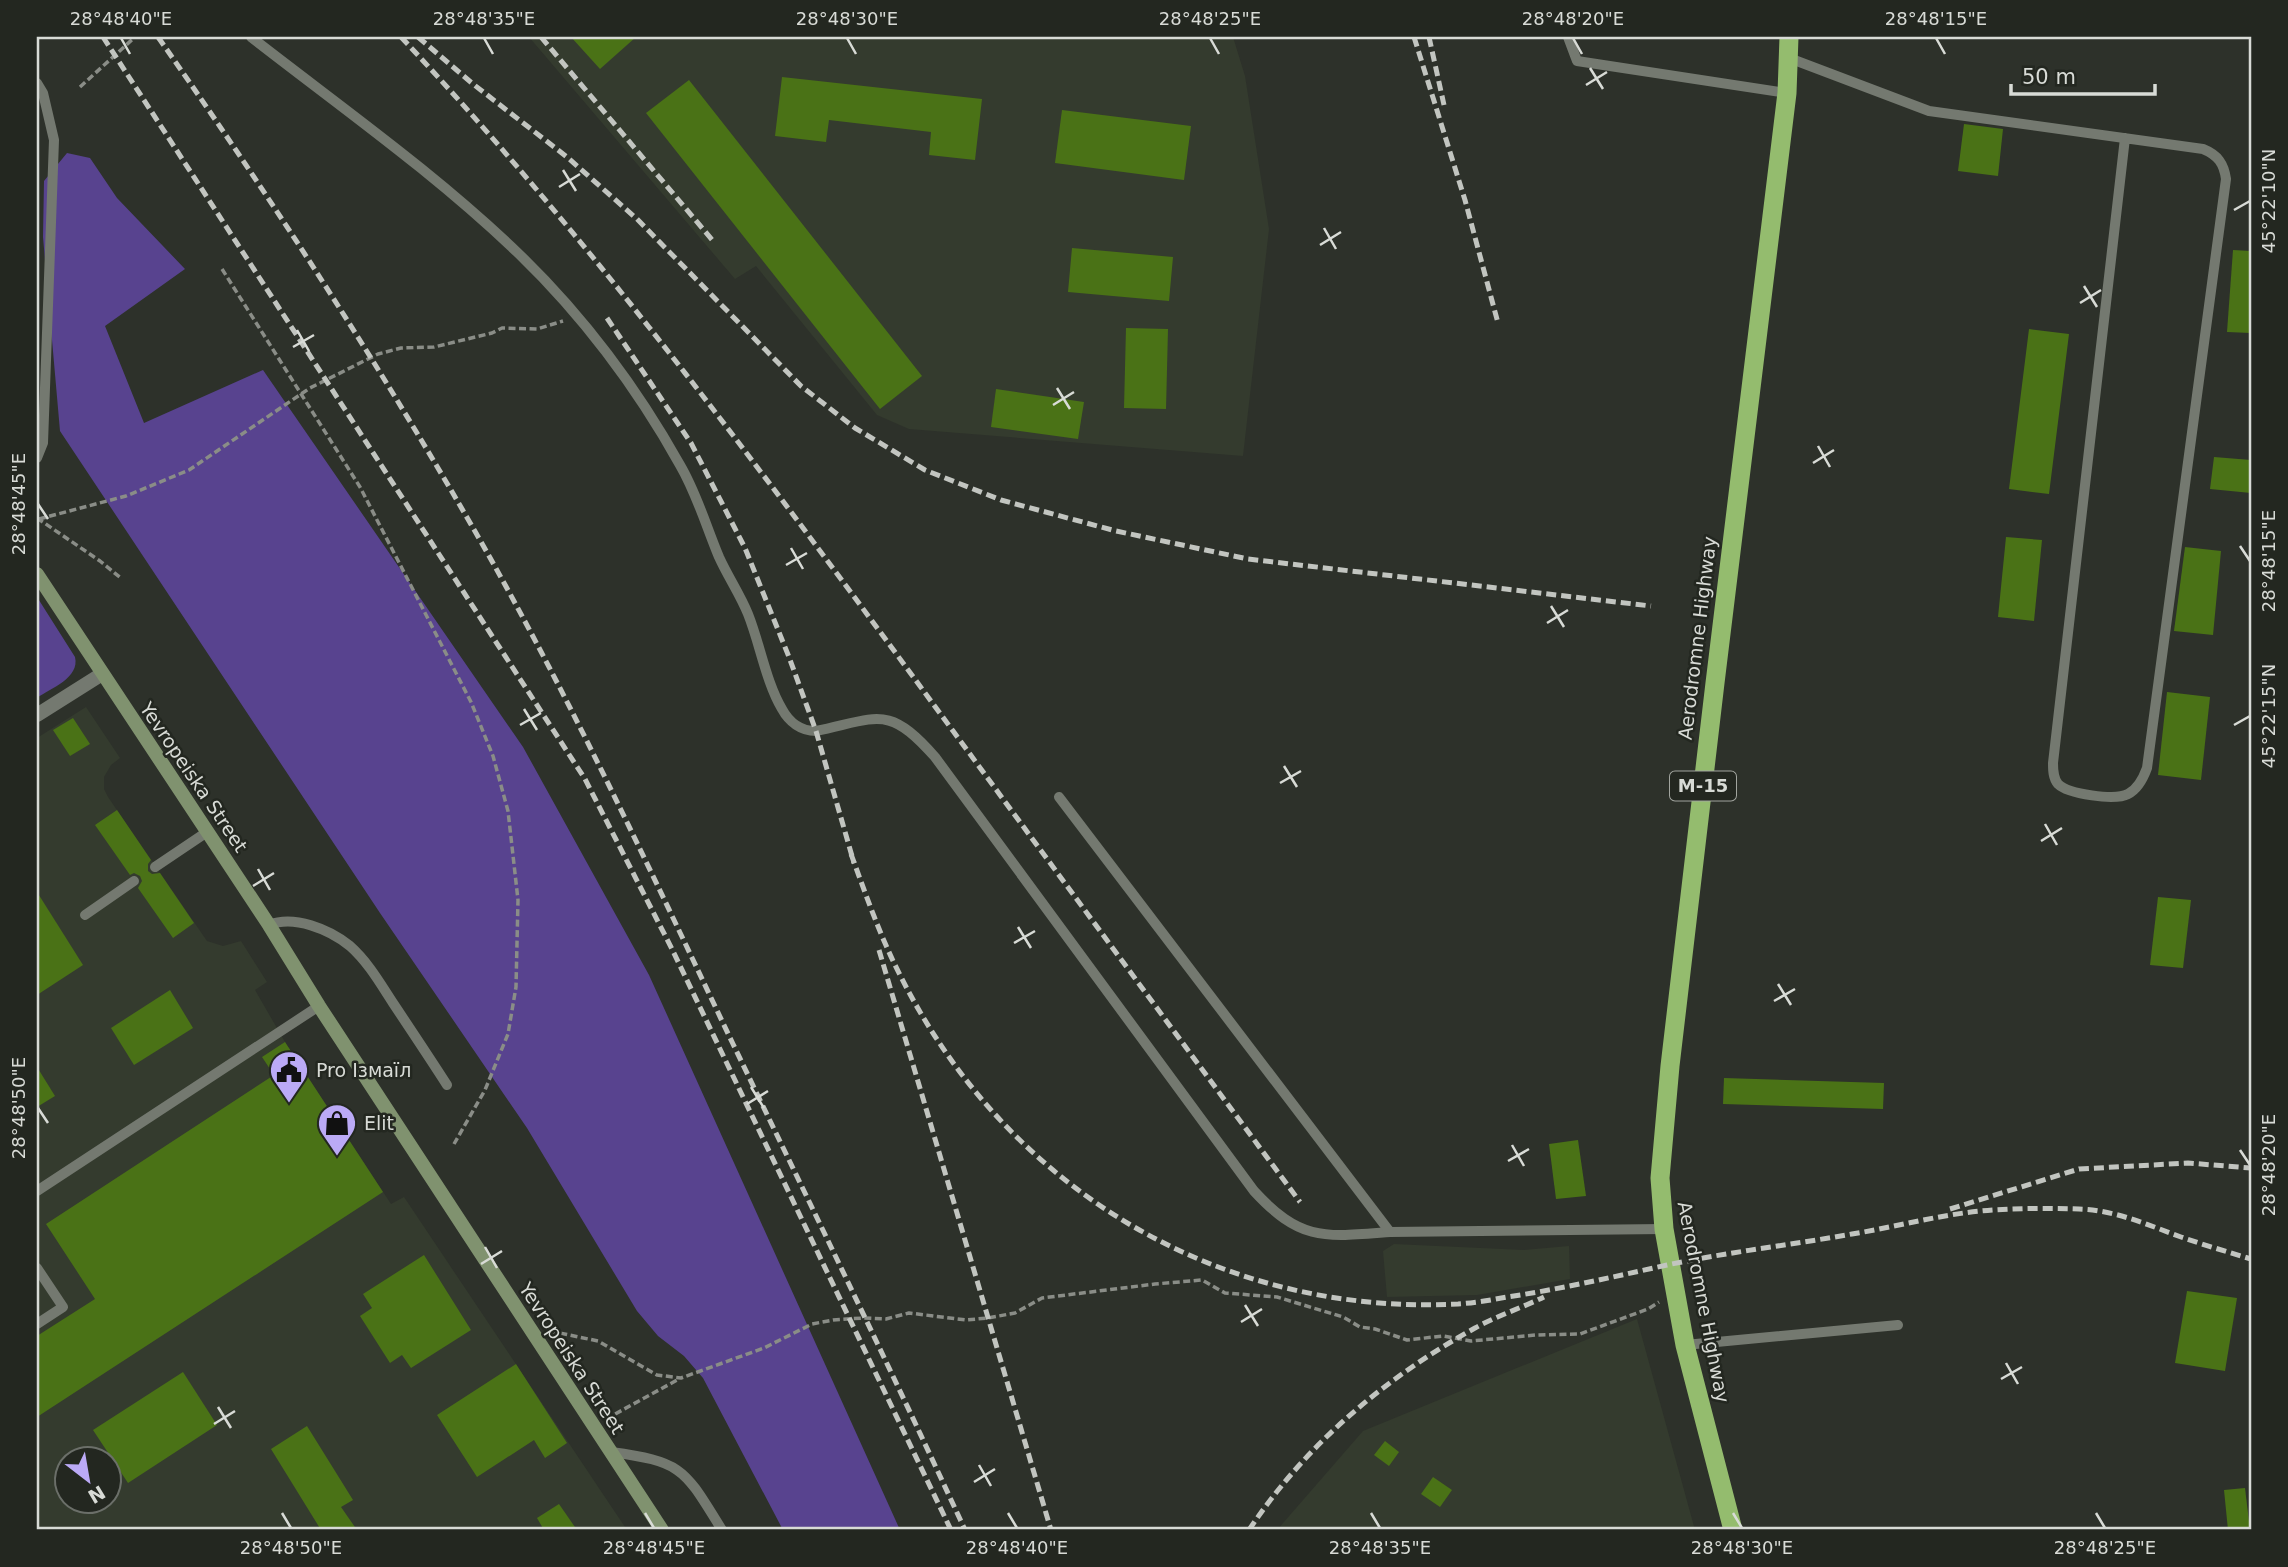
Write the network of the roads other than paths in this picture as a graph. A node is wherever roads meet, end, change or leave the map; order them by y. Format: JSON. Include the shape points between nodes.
{"nodes":[{"id":1,"x":251,"y":37,"type":"edge"},
{"id":2,"x":1568,"y":37,"type":"edge"},
{"id":3,"x":1789,"y":37,"type":"edge"},
{"id":4,"x":1789,"y":58,"type":"junction"},
{"id":5,"x":37,"y":83,"type":"edge"},
{"id":6,"x":1787,"y":93,"type":"junction"},
{"id":7,"x":2125,"y":138,"type":"junction"},
{"id":8,"x":37,"y":458,"type":"edge"},
{"id":9,"x":37,"y":574,"type":"edge"},
{"id":10,"x":102,"y":674,"type":"junction"},
{"id":11,"x":37,"y":715,"type":"edge"},
{"id":12,"x":1059,"y":797,"type":"dead end"},
{"id":13,"x":207,"y":832,"type":"junction"},
{"id":14,"x":155,"y":867,"type":"dead end"},
{"id":15,"x":134,"y":881,"type":"dead end"},
{"id":16,"x":85,"y":915,"type":"dead end"},
{"id":17,"x":269,"y":925,"type":"junction"},
{"id":18,"x":318,"y":1006,"type":"junction"},
{"id":19,"x":447,"y":1085,"type":"dead end"},
{"id":20,"x":37,"y":1191,"type":"edge"},
{"id":21,"x":1664,"y":1230,"type":"junction"},
{"id":22,"x":1390,"y":1232,"type":"junction"},
{"id":23,"x":37,"y":1268,"type":"edge"},
{"id":24,"x":37,"y":1324,"type":"edge"},
{"id":25,"x":1898,"y":1325,"type":"dead end"},
{"id":26,"x":1685,"y":1345,"type":"junction"},
{"id":27,"x":611,"y":1452,"type":"junction"},
{"id":28,"x":662,"y":1530,"type":"edge"},
{"id":29,"x":722,"y":1530,"type":"edge"},
{"id":30,"x":1733,"y":1530,"type":"edge"}],
"edges":[{"from":1,"to":22,"type":"lane","via":[[475,214],[576,315],[641,402],[680,465],[748,614],[775,695],[794,724],[816,731],[876,717],[904,726],[935,757],[1275,1214],[1304,1231],[1342,1235]]},
{"from":2,"to":6,"type":"lane","via":[[1577,61]]},
{"from":3,"to":4,"type":"highway","name":"Aerodromne Highway","number":"М-15"},
{"from":4,"to":6,"type":"highway","name":"Aerodromne Highway","number":"М-15"},
{"from":4,"to":7,"type":"lane","via":[[1929,111]]},
{"from":5,"to":8,"type":"lane","via":[[54,140],[43,443]]},
{"from":6,"to":21,"type":"highway","name":"Aerodromne Highway","number":"М-15","via":[[1670,1066],[1660,1178]]},
{"from":7,"to":7,"type":"lane","via":[[2053,763],[2060,786],[2115,798],[2136,788],[2147,768],[2226,179],[2220,160],[2203,149]]},
{"from":9,"to":10,"type":"main road","name":"Yevropeiska Street"},
{"from":10,"to":11,"type":"street"},
{"from":10,"to":13,"type":"main road","name":"Yevropeiska Street"},
{"from":12,"to":22,"type":"lane"},
{"from":13,"to":14,"type":"lane"},
{"from":13,"to":17,"type":"main road","name":"Yevropeiska Street"},
{"from":15,"to":16,"type":"lane"},
{"from":17,"to":18,"type":"main road","name":"Yevropeiska Street"},
{"from":17,"to":19,"type":"lane","via":[[292,921],[324,930],[349,946],[368,966]]},
{"from":18,"to":20,"type":"lane"},
{"from":18,"to":27,"type":"main road","name":"Yevropeiska Street"},
{"from":21,"to":22,"type":"lane"},
{"from":21,"to":26,"type":"highway","name":"Aerodromne Highway","number":"М-15"},
{"from":23,"to":24,"type":"lane","via":[[63,1307]]},
{"from":25,"to":26,"type":"lane"},
{"from":26,"to":30,"type":"highway","name":"Aerodromne Highway","number":"М-15"},
{"from":27,"to":28,"type":"main road","name":"Yevropeiska Street"},
{"from":27,"to":29,"type":"lane","via":[[651,1457],[678,1468],[691,1480]]}]}
